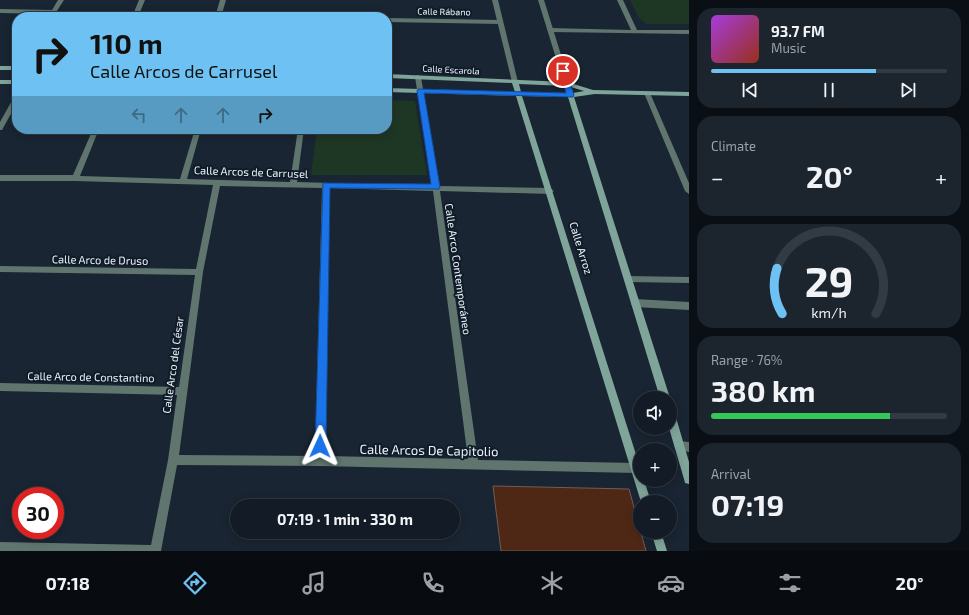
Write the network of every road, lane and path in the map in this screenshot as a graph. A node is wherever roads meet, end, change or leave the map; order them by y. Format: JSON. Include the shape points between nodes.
{"nodes":[{"id":1,"x":61,"y":0,"type":"edge"},
{"id":2,"x":142,"y":0,"type":"edge"},
{"id":3,"x":223,"y":0,"type":"edge"},
{"id":4,"x":495,"y":0,"type":"edge"},
{"id":5,"x":541,"y":0,"type":"edge"},
{"id":6,"x":620,"y":0,"type":"edge"},
{"id":7,"x":0,"y":11,"type":"edge"},
{"id":8,"x":17,"y":12,"type":"edge"},
{"id":9,"x":53,"y":12,"type":"edge"},
{"id":10,"x":137,"y":12,"type":"edge"},
{"id":11,"x":219,"y":12,"type":"edge"},
{"id":12,"x":392,"y":20,"type":"edge"},
{"id":13,"x":500,"y":22,"type":"junction"},
{"id":14,"x":550,"y":30,"type":"junction"},
{"id":15,"x":635,"y":32,"type":"junction"},
{"id":16,"x":689,"y":32,"type":"edge"},
{"id":17,"x":0,"y":68,"type":"edge"},
{"id":18,"x":12,"y":68,"type":"edge"},
{"id":19,"x":392,"y":76,"type":"edge"},
{"id":20,"x":418,"y":77,"type":"junction"},
{"id":21,"x":0,"y":82,"type":"edge"},
{"id":22,"x":12,"y":82,"type":"edge"},
{"id":23,"x":515,"y":82,"type":"junction"},
{"id":24,"x":567,"y":84,"type":"junction"},
{"id":25,"x":392,"y":90,"type":"edge"},
{"id":26,"x":420,"y":91,"type":"junction"},
{"id":27,"x":595,"y":92,"type":"junction"},
{"id":28,"x":518,"y":93,"type":"junction"},
{"id":29,"x":647,"y":93,"type":"junction"},
{"id":30,"x":689,"y":94,"type":"edge"},
{"id":31,"x":570,"y":95,"type":"junction"},
{"id":32,"x":12,"y":106,"type":"edge"},
{"id":33,"x":0,"y":128,"type":"edge"},
{"id":34,"x":94,"y":134,"type":"edge"},
{"id":35,"x":197,"y":134,"type":"edge"},
{"id":36,"x":300,"y":134,"type":"edge"},
{"id":37,"x":0,"y":178,"type":"edge"},
{"id":38,"x":75,"y":178,"type":"junction"},
{"id":39,"x":183,"y":181,"type":"junction"},
{"id":40,"x":217,"y":183,"type":"junction"},
{"id":41,"x":293,"y":184,"type":"junction"},
{"id":42,"x":326,"y":185,"type":"junction"},
{"id":43,"x":436,"y":187,"type":"junction"},
{"id":44,"x":550,"y":191,"type":"junction"},
{"id":45,"x":689,"y":191,"type":"edge"},
{"id":46,"x":0,"y":269,"type":"edge"},
{"id":47,"x":199,"y":272,"type":"junction"},
{"id":48,"x":628,"y":279,"type":"junction"},
{"id":49,"x":689,"y":280,"type":"edge"},
{"id":50,"x":635,"y":303,"type":"junction"},
{"id":51,"x":689,"y":306,"type":"edge"},
{"id":52,"x":0,"y":387,"type":"edge"},
{"id":53,"x":181,"y":390,"type":"junction"},
{"id":54,"x":663,"y":391,"type":"edge"},
{"id":55,"x":677,"y":430,"type":"edge"},
{"id":56,"x":684,"y":446,"type":"edge"},
{"id":57,"x":633,"y":458,"type":"edge"},
{"id":58,"x":172,"y":460,"type":"junction"},
{"id":59,"x":320,"y":461,"type":"junction"},
{"id":60,"x":474,"y":464,"type":"junction"},
{"id":61,"x":633,"y":468,"type":"edge"},
{"id":62,"x":689,"y":479,"type":"edge"},
{"id":63,"x":658,"y":539,"type":"edge"},
{"id":64,"x":0,"y":547,"type":"edge"},
{"id":65,"x":155,"y":550,"type":"edge"},
{"id":66,"x":662,"y":551,"type":"edge"}],
"edges":[{"from":1,"to":9,"type":"street"},
{"from":2,"to":10,"type":"street"},
{"from":3,"to":11,"type":"street"},
{"from":4,"to":13,"type":"street","name":"Calle Arroz"},
{"from":5,"to":14,"type":"street"},
{"from":6,"to":15,"type":"street"},
{"from":7,"to":8,"type":"street"},
{"from":12,"to":13,"type":"street","name":"Calle Rábano"},
{"from":13,"to":23,"type":"street","name":"Calle Arroz"},
{"from":14,"to":15,"type":"street"},
{"from":14,"to":24,"type":"street"},
{"from":15,"to":16,"type":"street"},
{"from":17,"to":18,"type":"main road"},
{"from":19,"to":20,"type":"main road","name":"Calle Escarola"},
{"from":20,"to":23,"type":"main road","name":"Calle Escarola"},
{"from":20,"to":26,"type":"street","name":"Calle Arco Contemporáneo"},
{"from":21,"to":22,"type":"main road"},
{"from":23,"to":24,"type":"main road","name":"Calle Escarola"},
{"from":23,"to":28,"type":"main road","name":"Calle Arroz"},
{"from":24,"to":27,"type":"main road","name":"Calle Escarola"},
{"from":24,"to":31,"type":"main road"},
{"from":25,"to":26,"type":"main road","name":"Calle Escarola"},
{"from":26,"to":28,"type":"main road","name":"Calle Escarola"},
{"from":26,"to":43,"type":"street","name":"Calle Arco Contemporáneo"},
{"from":27,"to":29,"type":"main road"},
{"from":27,"to":31,"type":"main road","name":"Calle Escarola"},
{"from":28,"to":31,"type":"main road","name":"Calle Escarola"},
{"from":28,"to":44,"type":"main road","name":"Calle Arroz"},
{"from":29,"to":30,"type":"main road"},
{"from":29,"to":45,"type":"street"},
{"from":31,"to":48,"type":"main road"},
{"from":32,"to":33,"type":"street"},
{"from":34,"to":38,"type":"street"},
{"from":35,"to":39,"type":"street"},
{"from":36,"to":41,"type":"street"},
{"from":37,"to":38,"type":"street","name":"Calle Arcos de Carrusel"},
{"from":38,"to":39,"type":"street","name":"Calle Arcos de Carrusel"},
{"from":39,"to":40,"type":"street","name":"Calle Arcos de Carrusel"},
{"from":40,"to":41,"type":"street","name":"Calle Arcos de Carrusel"},
{"from":40,"to":47,"type":"street","name":"Calle Arco del César"},
{"from":41,"to":42,"type":"street","name":"Calle Arcos de Carrusel"},
{"from":42,"to":43,"type":"street","name":"Calle Arcos de Carrusel"},
{"from":42,"to":59,"type":"street"},
{"from":43,"to":44,"type":"street","name":"Calle Arcos de Carrusel"},
{"from":43,"to":60,"type":"street","name":"Calle Arco Contemporáneo"},
{"from":44,"to":57,"type":"main road","name":"Calle Arroz"},
{"from":46,"to":47,"type":"street","name":"Calle Arco de Druso"},
{"from":47,"to":53,"type":"street","name":"Calle Arco del César"},
{"from":48,"to":49,"type":"street"},
{"from":48,"to":50,"type":"main road"},
{"from":50,"to":51,"type":"street"},
{"from":50,"to":54,"type":"main road"},
{"from":52,"to":53,"type":"street","name":"Calle Arco de Constantino"},
{"from":53,"to":58,"type":"street","name":"Calle Arco del César"},
{"from":55,"to":56,"type":"main road"},
{"from":56,"to":62,"type":"main road"},
{"from":58,"to":59,"type":"street","name":"Calle Arcos De Capitolio"},
{"from":58,"to":65,"type":"street","name":"Calle Arco del César"},
{"from":59,"to":60,"type":"street","name":"Calle Arcos De Capitolio"},
{"from":60,"to":61,"type":"street","name":"Calle Arcos De Capitolio"},
{"from":63,"to":66,"type":"main road"},
{"from":64,"to":65,"type":"street"}]}
